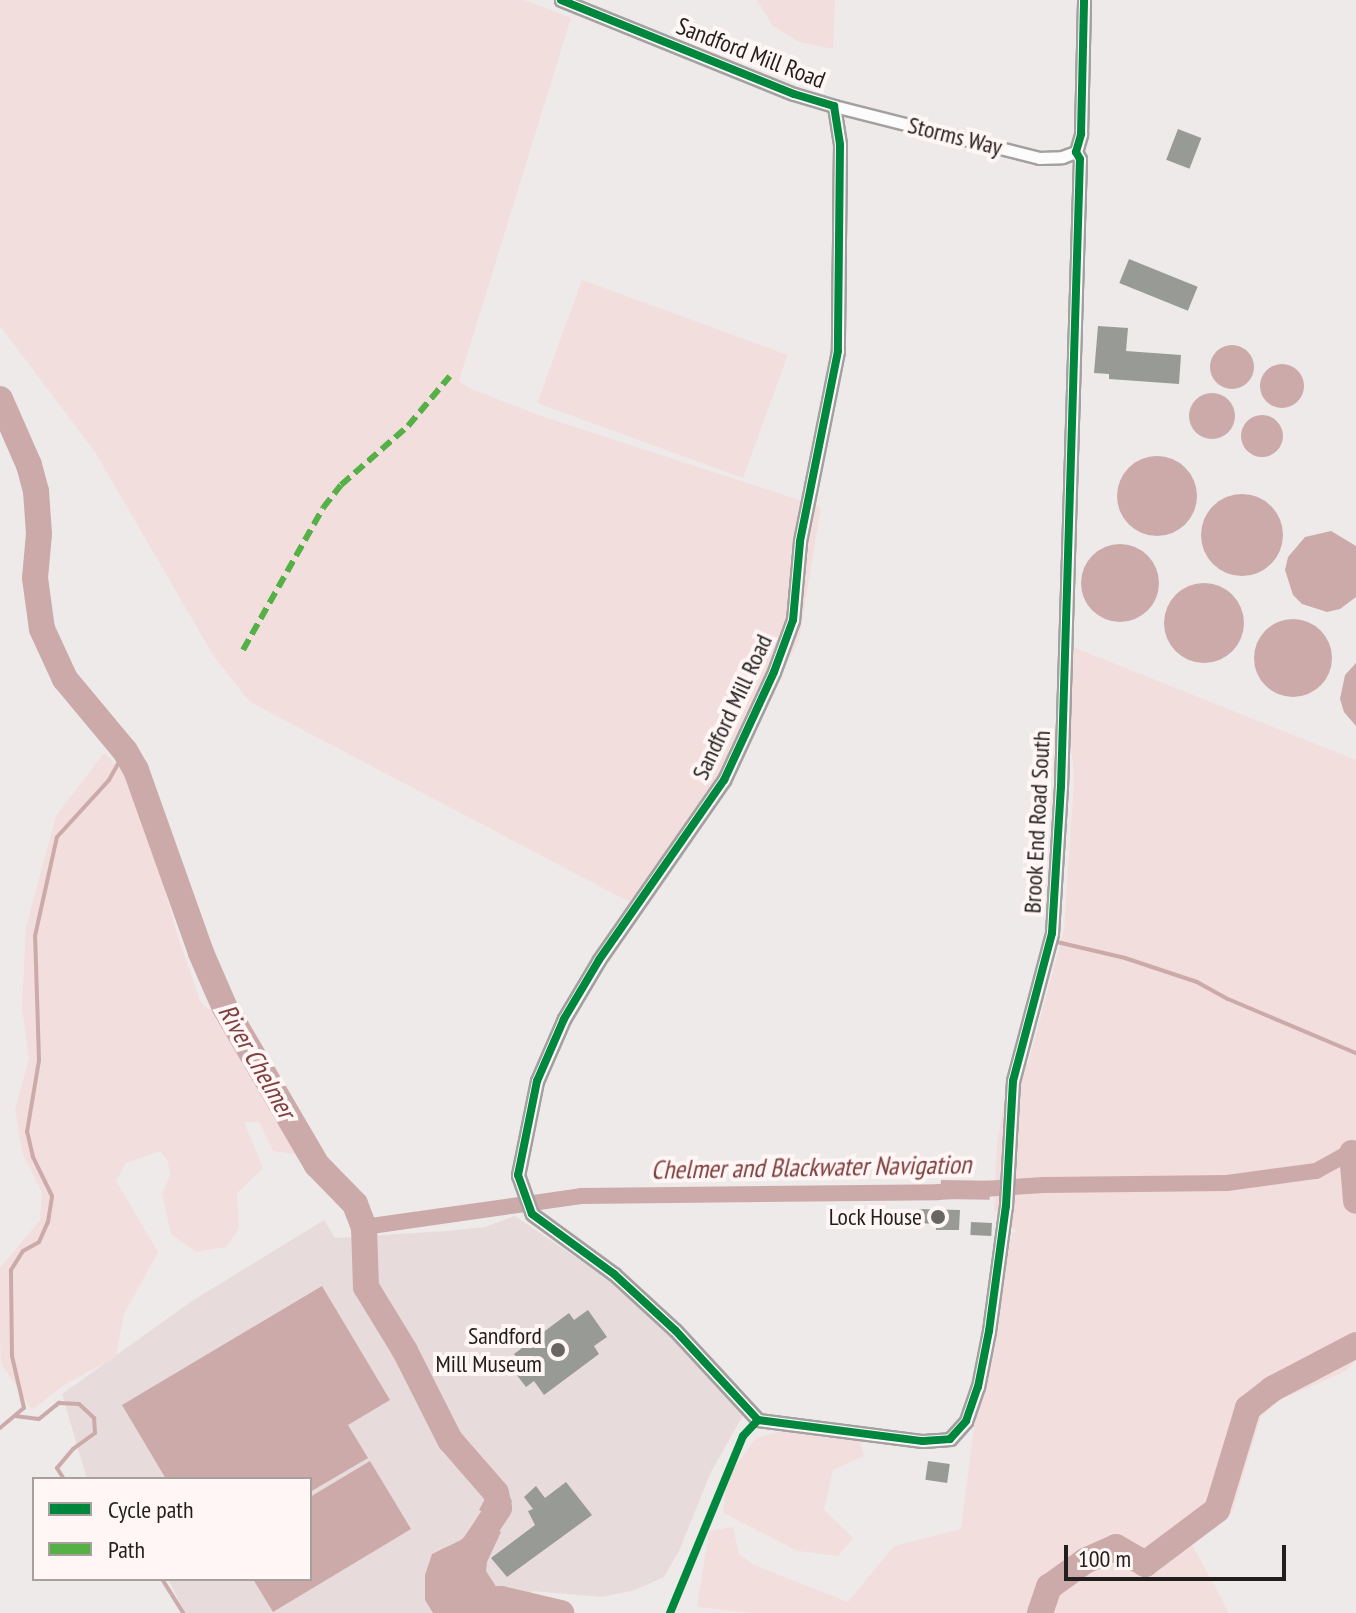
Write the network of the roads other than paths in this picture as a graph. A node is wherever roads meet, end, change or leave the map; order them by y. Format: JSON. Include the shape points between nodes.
{"nodes":[{"id":1,"x":561,"y":0,"type":"edge"},
{"id":2,"x":1084,"y":0,"type":"edge"},
{"id":3,"x":834,"y":106,"type":"junction"},
{"id":4,"x":1076,"y":152,"type":"junction"},
{"id":5,"x":758,"y":1420,"type":"joint"}],
"edges":[{"from":1,"to":3,"type":"street","name":"Sandford Mill Road"},
{"from":2,"to":4,"type":"street","name":"Brook End Road South","via":[[1081,134]]},
{"from":3,"to":4,"type":"street","name":"Storms Way","via":[[1039,158]]},
{"from":3,"to":5,"type":"street","name":"Sandford Mill Road","via":[[840,145],[838,351],[800,542],[793,620],[724,780],[564,1019],[537,1081],[518,1175],[532,1214],[614,1274],[675,1330]]},
{"from":4,"to":5,"type":"street","name":"Brook End Road South","via":[[1080,159],[1053,919],[1013,1081],[1006,1206],[978,1387],[966,1421],[950,1439],[923,1441]]}]}
